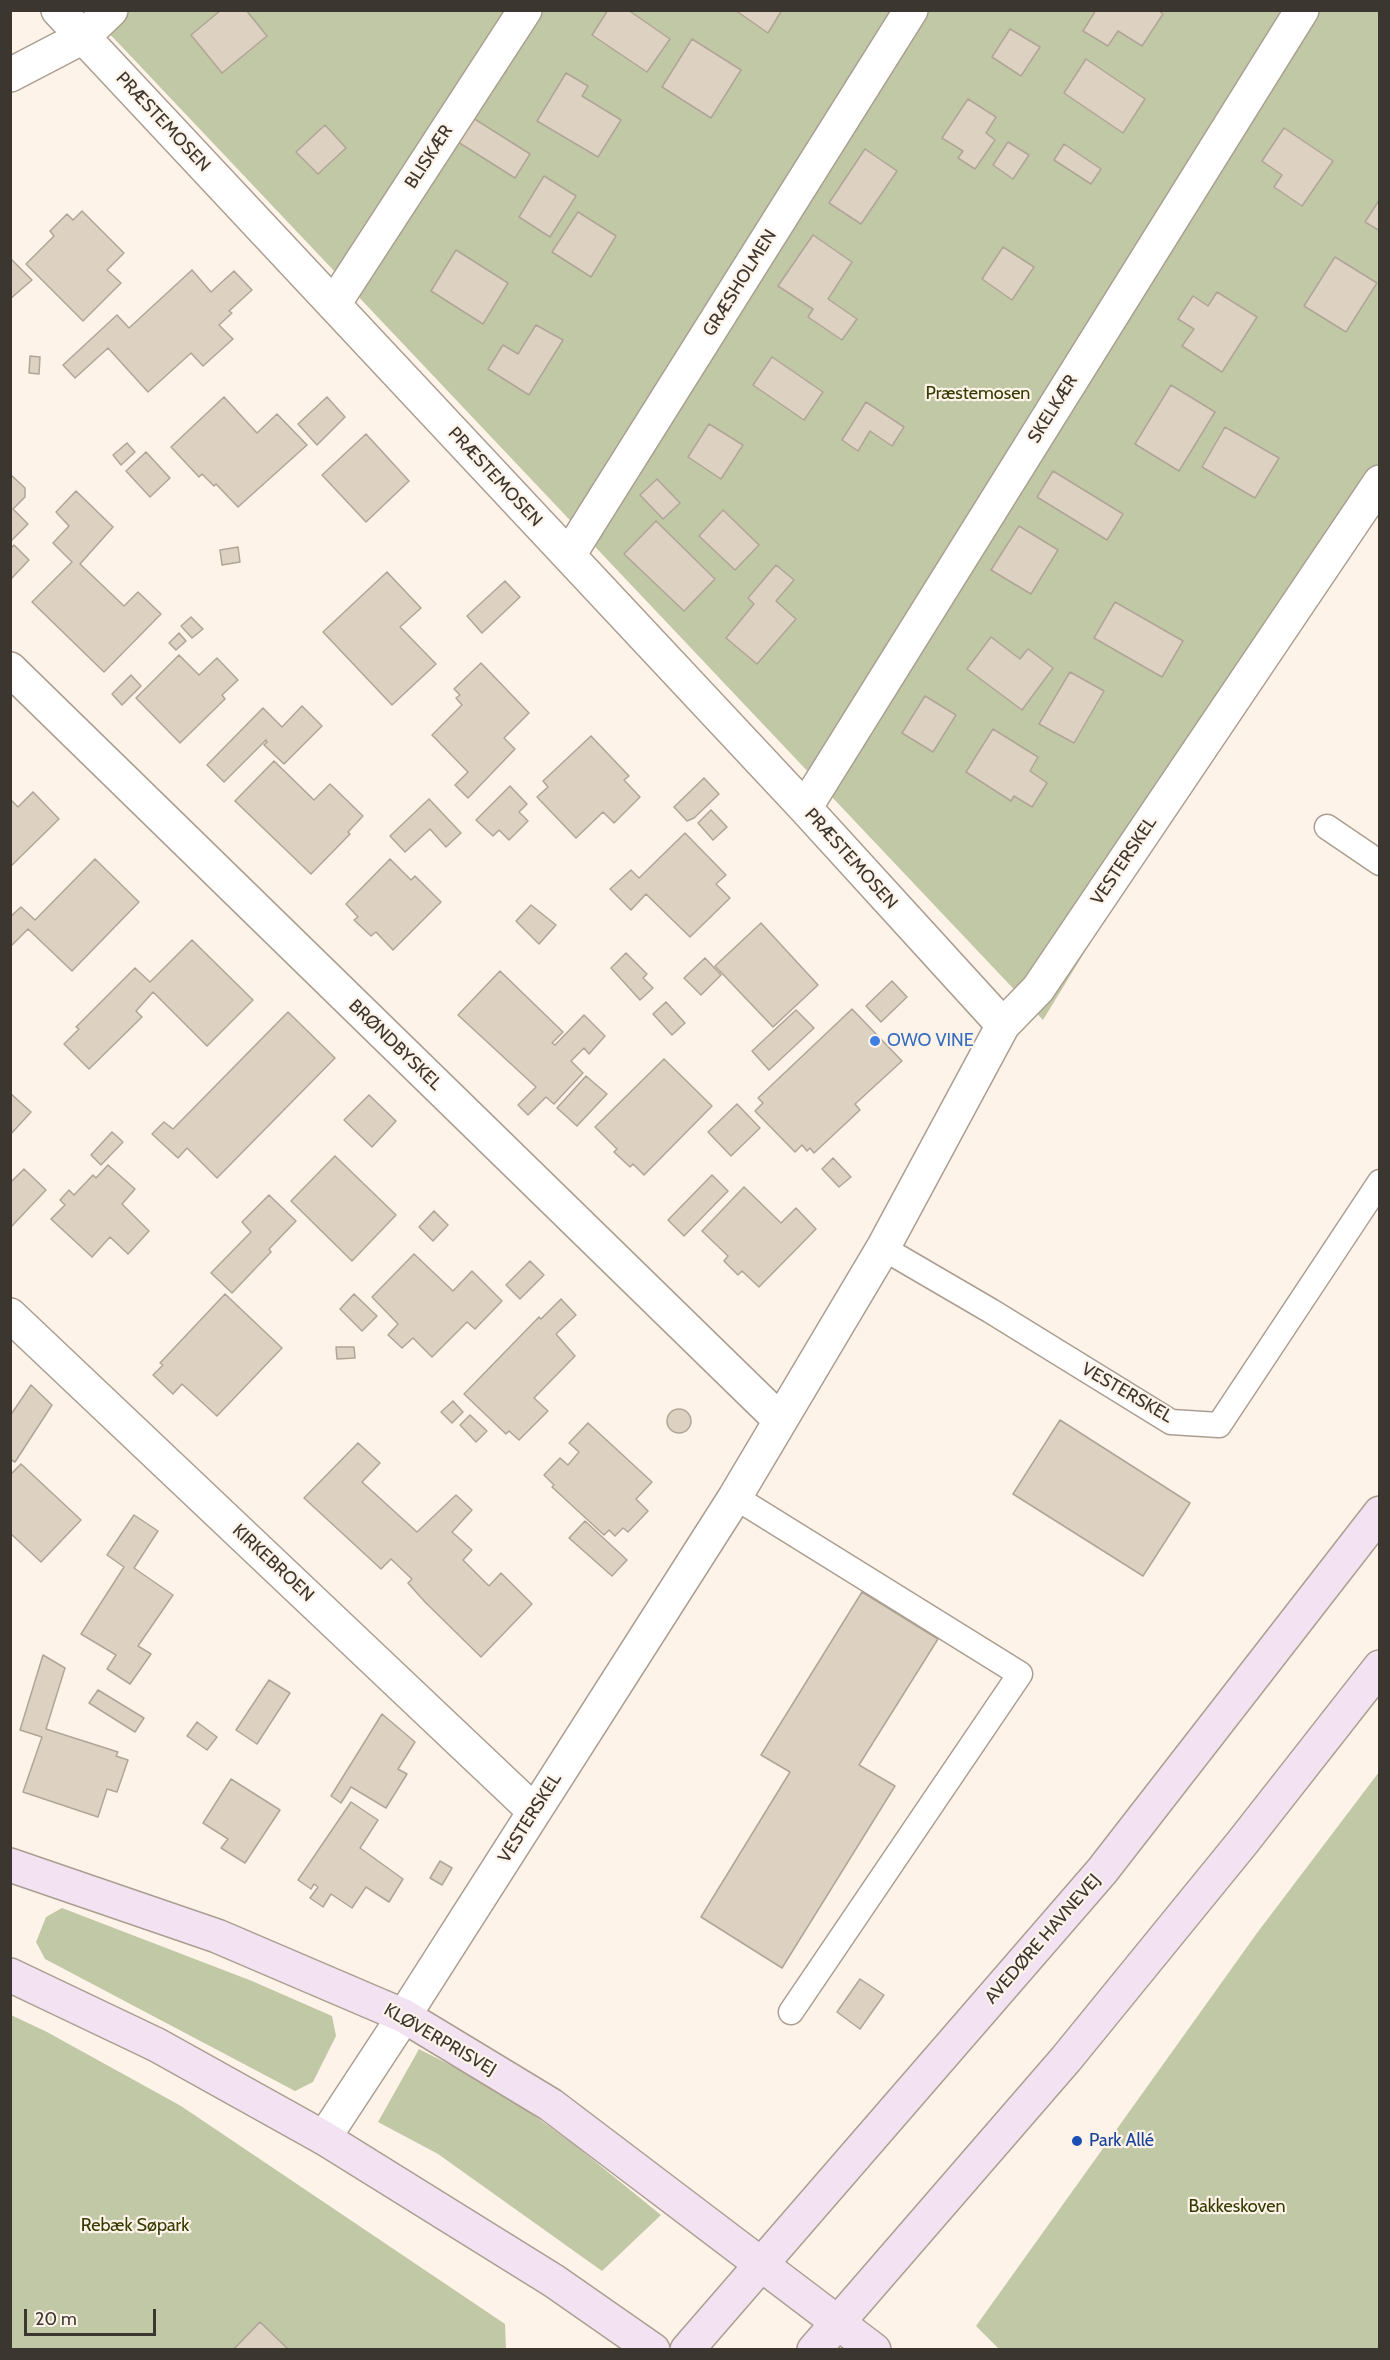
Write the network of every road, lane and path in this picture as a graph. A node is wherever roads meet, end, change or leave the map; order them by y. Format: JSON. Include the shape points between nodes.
{"nodes":[{"id":1,"x":58,"y":10,"type":"edge"},
{"id":2,"x":111,"y":10,"type":"edge"},
{"id":3,"x":525,"y":10,"type":"edge"},
{"id":4,"x":911,"y":10,"type":"edge"},
{"id":5,"x":1302,"y":10,"type":"edge"},
{"id":6,"x":83,"y":37,"type":"junction"},
{"id":7,"x":10,"y":75,"type":"edge"},
{"id":8,"x":334,"y":304,"type":"junction"},
{"id":9,"x":1380,"y":483,"type":"edge"},
{"id":10,"x":569,"y":555,"type":"junction"},
{"id":11,"x":10,"y":669,"type":"edge"},
{"id":12,"x":805,"y":808,"type":"junction"},
{"id":13,"x":1327,"y":827,"type":"dead end"},
{"id":14,"x":1380,"y":863,"type":"edge"},
{"id":15,"x":1003,"y":1025,"type":"junction"},
{"id":16,"x":1380,"y":1182,"type":"edge"},
{"id":17,"x":883,"y":1248,"type":"junction"},
{"id":18,"x":10,"y":1316,"type":"edge"},
{"id":19,"x":780,"y":1420,"type":"junction"},
{"id":20,"x":735,"y":1497,"type":"junction"},
{"id":21,"x":1380,"y":1513,"type":"edge"},
{"id":22,"x":1380,"y":1667,"type":"edge"},
{"id":23,"x":534,"y":1811,"type":"junction"},
{"id":24,"x":10,"y":1865,"type":"edge"},
{"id":25,"x":10,"y":1975,"type":"edge"},
{"id":26,"x":791,"y":2012,"type":"dead end"},
{"id":27,"x":404,"y":2016,"type":"junction"},
{"id":28,"x":324,"y":2138,"type":"junction"},
{"id":29,"x":761,"y":2265,"type":"junction"},
{"id":30,"x":838,"y":2323,"type":"junction"},
{"id":31,"x":653,"y":2349,"type":"edge"},
{"id":32,"x":687,"y":2349,"type":"edge"},
{"id":33,"x":814,"y":2349,"type":"edge"},
{"id":34,"x":874,"y":2349,"type":"edge"}],
"edges":[{"from":1,"to":6,"type":"street","name":"PRÆSTEMOSEN"},
{"from":2,"to":6,"type":"street"},
{"from":3,"to":8,"type":"street","name":"BLISKÆR"},
{"from":4,"to":10,"type":"street","name":"GRÆSHOLMEN"},
{"from":5,"to":12,"type":"street","name":"SKELKÆR"},
{"from":6,"to":7,"type":"street"},
{"from":6,"to":8,"type":"street","name":"PRÆSTEMOSEN"},
{"from":8,"to":10,"type":"street","name":"PRÆSTEMOSEN"},
{"from":9,"to":15,"type":"street","name":"VESTERSKEL","via":[[1038,989]]},
{"from":10,"to":12,"type":"street","name":"PRÆSTEMOSEN"},
{"from":11,"to":19,"type":"street","name":"BRØNDBYSKEL"},
{"from":12,"to":15,"type":"street","name":"PRÆSTEMOSEN"},
{"from":13,"to":14,"type":"lane"},
{"from":15,"to":17,"type":"street","name":"VESTERSKEL"},
{"from":16,"to":17,"type":"lane","name":"VESTERSKEL","via":[[1219,1425],[1171,1422]]},
{"from":17,"to":19,"type":"street","name":"VESTERSKEL"},
{"from":18,"to":23,"type":"street","name":"KIRKEBROEN"},
{"from":19,"to":20,"type":"street","name":"VESTERSKEL"},
{"from":20,"to":23,"type":"street","name":"VESTERSKEL"},
{"from":20,"to":26,"type":"lane","via":[[1020,1674]]},
{"from":21,"to":29,"type":"street","name":"AVEDØRE HAVNEVEJ","via":[[1102,1871]]},
{"from":22,"to":30,"type":"street","via":[[1066,2059]]},
{"from":23,"to":27,"type":"street","name":"VESTERSKEL"},
{"from":24,"to":27,"type":"street","name":"KLØVERPRISVEJ","via":[[217,1936]]},
{"from":25,"to":28,"type":"street","via":[[156,2045]]},
{"from":27,"to":28,"type":"street","name":"VESTERSKEL"},
{"from":27,"to":29,"type":"street","name":"KLØVERPRISVEJ","via":[[551,2105]]},
{"from":28,"to":31,"type":"street","via":[[554,2281]]},
{"from":29,"to":30,"type":"street"},
{"from":29,"to":32,"type":"street","name":"AVEDØRE HAVNEVEJ"},
{"from":30,"to":33,"type":"street"},
{"from":30,"to":34,"type":"street"}]}
